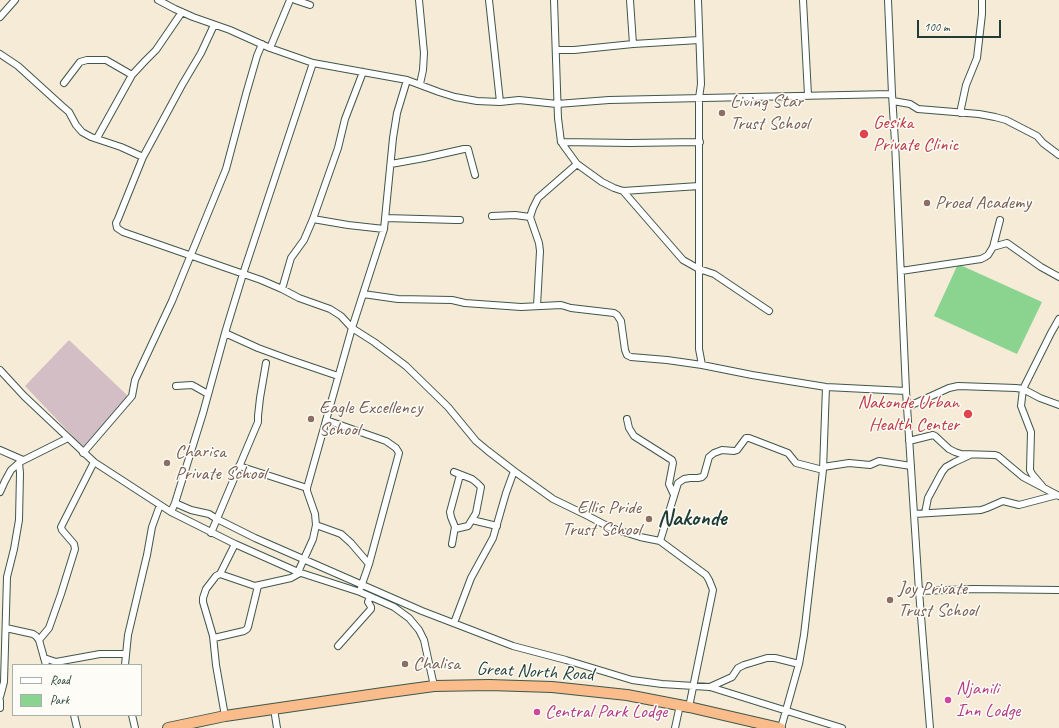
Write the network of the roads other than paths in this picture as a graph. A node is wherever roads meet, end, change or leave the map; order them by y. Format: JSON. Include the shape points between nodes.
{"nodes":[{"id":1,"x":15,"y":0,"type":"edge"},
{"id":2,"x":158,"y":0,"type":"edge"},
{"id":3,"x":290,"y":0,"type":"edge"},
{"id":4,"x":295,"y":0,"type":"edge"},
{"id":5,"x":419,"y":0,"type":"edge"},
{"id":6,"x":489,"y":0,"type":"edge"},
{"id":7,"x":554,"y":0,"type":"edge"},
{"id":8,"x":630,"y":0,"type":"edge"},
{"id":9,"x":698,"y":0,"type":"edge"},
{"id":10,"x":803,"y":0,"type":"edge"},
{"id":11,"x":888,"y":0,"type":"edge"},
{"id":12,"x":982,"y":0,"type":"edge"},
{"id":13,"x":310,"y":5,"type":"dead end"},
{"id":14,"x":182,"y":12,"type":"junction"},
{"id":15,"x":0,"y":17,"type":"edge"},
{"id":16,"x":214,"y":25,"type":"junction"},
{"id":17,"x":699,"y":40,"type":"junction"},
{"id":18,"x":262,"y":44,"type":"junction"},
{"id":19,"x":634,"y":44,"type":"junction"},
{"id":20,"x":270,"y":48,"type":"junction"},
{"id":21,"x":556,"y":50,"type":"junction"},
{"id":22,"x":0,"y":54,"type":"edge"},
{"id":23,"x":313,"y":62,"type":"junction"},
{"id":24,"x":363,"y":72,"type":"junction"},
{"id":25,"x":132,"y":75,"type":"junction"},
{"id":26,"x":407,"y":80,"type":"junction"},
{"id":27,"x":64,"y":83,"type":"dead end"},
{"id":28,"x":420,"y":84,"type":"junction"},
{"id":29,"x":892,"y":94,"type":"junction"},
{"id":30,"x":808,"y":95,"type":"junction"},
{"id":31,"x":699,"y":98,"type":"junction"},
{"id":32,"x":893,"y":101,"type":"junction"},
{"id":33,"x":500,"y":102,"type":"junction"},
{"id":34,"x":557,"y":104,"type":"junction"},
{"id":35,"x":960,"y":113,"type":"junction"},
{"id":36,"x":97,"y":138,"type":"junction"},
{"id":37,"x":562,"y":142,"type":"junction"},
{"id":38,"x":700,"y":142,"type":"junction"},
{"id":39,"x":1059,"y":155,"type":"edge"},
{"id":40,"x":142,"y":157,"type":"junction"},
{"id":41,"x":391,"y":164,"type":"junction"},
{"id":42,"x":577,"y":164,"type":"junction"},
{"id":43,"x":475,"y":175,"type":"dead end"},
{"id":44,"x":699,"y":186,"type":"junction"},
{"id":45,"x":623,"y":191,"type":"junction"},
{"id":46,"x":492,"y":216,"type":"dead end"},
{"id":47,"x":384,"y":218,"type":"junction"},
{"id":48,"x":530,"y":218,"type":"junction"},
{"id":49,"x":314,"y":219,"type":"junction"},
{"id":50,"x":460,"y":220,"type":"dead end"},
{"id":51,"x":1000,"y":220,"type":"dead end"},
{"id":52,"x":384,"y":229,"type":"junction"},
{"id":53,"x":993,"y":247,"type":"junction"},
{"id":54,"x":190,"y":255,"type":"junction"},
{"id":55,"x":699,"y":269,"type":"junction"},
{"id":56,"x":901,"y":271,"type":"junction"},
{"id":57,"x":244,"y":274,"type":"junction"},
{"id":58,"x":1059,"y":277,"type":"edge"},
{"id":59,"x":282,"y":289,"type":"junction"},
{"id":60,"x":363,"y":294,"type":"junction"},
{"id":61,"x":537,"y":306,"type":"junction"},
{"id":62,"x":769,"y":311,"type":"dead end"},
{"id":63,"x":1059,"y":319,"type":"edge"},
{"id":64,"x":352,"y":328,"type":"junction"},
{"id":65,"x":225,"y":333,"type":"junction"},
{"id":66,"x":266,"y":363,"type":"dead end"},
{"id":67,"x":702,"y":365,"type":"junction"},
{"id":68,"x":0,"y":370,"type":"edge"},
{"id":69,"x":338,"y":376,"type":"junction"},
{"id":70,"x":176,"y":386,"type":"dead end"},
{"id":71,"x":826,"y":387,"type":"junction"},
{"id":72,"x":1023,"y":389,"type":"junction"},
{"id":73,"x":906,"y":391,"type":"junction"},
{"id":74,"x":208,"y":394,"type":"junction"},
{"id":75,"x":1059,"y":405,"type":"edge"},
{"id":76,"x":907,"y":407,"type":"junction"},
{"id":77,"x":627,"y":419,"type":"dead end"},
{"id":78,"x":326,"y":420,"type":"junction"},
{"id":79,"x":68,"y":438,"type":"junction"},
{"id":80,"x":909,"y":441,"type":"junction"},
{"id":81,"x":0,"y":450,"type":"edge"},
{"id":82,"x":83,"y":453,"type":"junction"},
{"id":83,"x":973,"y":454,"type":"junction"},
{"id":84,"x":21,"y":462,"type":"junction"},
{"id":85,"x":94,"y":462,"type":"junction"},
{"id":86,"x":239,"y":466,"type":"junction"},
{"id":87,"x":911,"y":466,"type":"junction"},
{"id":88,"x":823,"y":469,"type":"junction"},
{"id":89,"x":514,"y":471,"type":"junction"},
{"id":90,"x":1042,"y":487,"type":"junction"},
{"id":91,"x":307,"y":488,"type":"junction"},
{"id":92,"x":0,"y":492,"type":"edge"},
{"id":93,"x":674,"y":495,"type":"junction"},
{"id":94,"x":1058,"y":495,"type":"edge"},
{"id":95,"x":175,"y":503,"type":"junction"},
{"id":96,"x":160,"y":505,"type":"junction"},
{"id":97,"x":171,"y":512,"type":"junction"},
{"id":98,"x":914,"y":514,"type":"junction"},
{"id":99,"x":925,"y":514,"type":"junction"},
{"id":100,"x":217,"y":519,"type":"junction"},
{"id":101,"x":472,"y":520,"type":"junction"},
{"id":102,"x":316,"y":525,"type":"junction"},
{"id":103,"x":497,"y":526,"type":"junction"},
{"id":104,"x":455,"y":529,"type":"junction"},
{"id":105,"x":212,"y":533,"type":"junction"},
{"id":106,"x":660,"y":541,"type":"junction"},
{"id":107,"x":235,"y":544,"type":"junction"},
{"id":108,"x":452,"y":544,"type":"dead end"},
{"id":109,"x":304,"y":560,"type":"junction"},
{"id":110,"x":369,"y":564,"type":"junction"},
{"id":111,"x":299,"y":573,"type":"junction"},
{"id":112,"x":220,"y":574,"type":"junction"},
{"id":113,"x":362,"y":584,"type":"junction"},
{"id":114,"x":258,"y":586,"type":"junction"},
{"id":115,"x":1059,"y":590,"type":"edge"},
{"id":116,"x":919,"y":591,"type":"junction"},
{"id":117,"x":360,"y":592,"type":"junction"},
{"id":118,"x":370,"y":597,"type":"junction"},
{"id":119,"x":454,"y":623,"type":"junction"},
{"id":120,"x":6,"y":628,"type":"junction"},
{"id":121,"x":214,"y":638,"type":"junction"},
{"id":122,"x":40,"y":640,"type":"junction"},
{"id":123,"x":338,"y":646,"type":"dead end"},
{"id":124,"x":125,"y":654,"type":"junction"},
{"id":125,"x":44,"y":658,"type":"junction"},
{"id":126,"x":46,"y":664,"type":"edge"},
{"id":127,"x":125,"y":664,"type":"edge"},
{"id":128,"x":799,"y":664,"type":"junction"},
{"id":129,"x":694,"y":685,"type":"junction"},
{"id":130,"x":434,"y":686,"type":"junction"},
{"id":131,"x":710,"y":687,"type":"junction"},
{"id":132,"x":0,"y":697,"type":"edge"},
{"id":133,"x":0,"y":701,"type":"edge"},
{"id":134,"x":684,"y":706,"type":"junction"},
{"id":135,"x":0,"y":708,"type":"edge"},
{"id":136,"x":274,"y":709,"type":"junction"},
{"id":137,"x":786,"y":711,"type":"junction"},
{"id":138,"x":74,"y":716,"type":"edge"},
{"id":139,"x":132,"y":716,"type":"edge"},
{"id":140,"x":225,"y":716,"type":"junction"},
{"id":141,"x":77,"y":728,"type":"edge"},
{"id":142,"x":135,"y":728,"type":"edge"},
{"id":143,"x":168,"y":728,"type":"edge"},
{"id":144,"x":278,"y":728,"type":"edge"},
{"id":145,"x":675,"y":728,"type":"edge"},
{"id":146,"x":780,"y":728,"type":"edge"},
{"id":147,"x":842,"y":728,"type":"edge"},
{"id":148,"x":930,"y":728,"type":"edge"}],
"edges":[{"from":1,"to":15,"type":"street"},
{"from":2,"to":14,"type":"street"},
{"from":3,"to":20,"type":"street"},
{"from":4,"to":13,"type":"street"},
{"from":5,"to":28,"type":"street","via":[[424,53]]},
{"from":6,"to":33,"type":"street"},
{"from":7,"to":21,"type":"street"},
{"from":8,"to":19,"type":"street"},
{"from":9,"to":17,"type":"street"},
{"from":10,"to":30,"type":"street"},
{"from":11,"to":29,"type":"street"},
{"from":12,"to":35,"type":"street","via":[[977,58],[966,85]]},
{"from":14,"to":16,"type":"street"},
{"from":14,"to":25,"type":"street","via":[[156,50]]},
{"from":16,"to":18,"type":"street"},
{"from":16,"to":40,"type":"street"},
{"from":17,"to":19,"type":"street"},
{"from":17,"to":31,"type":"street"},
{"from":18,"to":20,"type":"street"},
{"from":18,"to":54,"type":"street","via":[[226,169]]},
{"from":19,"to":21,"type":"street"},
{"from":20,"to":23,"type":"street"},
{"from":21,"to":34,"type":"street"},
{"from":22,"to":36,"type":"street","via":[[18,66],[69,112],[82,132]]},
{"from":23,"to":24,"type":"street"},
{"from":23,"to":57,"type":"street"},
{"from":24,"to":26,"type":"street"},
{"from":24,"to":49,"type":"street","via":[[345,119]]},
{"from":25,"to":27,"type":"street","via":[[106,60],[87,60],[80,62]]},
{"from":25,"to":36,"type":"street"},
{"from":26,"to":28,"type":"street"},
{"from":26,"to":41,"type":"street","via":[[392,138]]},
{"from":28,"to":33,"type":"street","via":[[455,97]]},
{"from":29,"to":30,"type":"street"},
{"from":29,"to":32,"type":"street"},
{"from":30,"to":31,"type":"street"},
{"from":31,"to":34,"type":"street"},
{"from":31,"to":38,"type":"street"},
{"from":32,"to":35,"type":"street","via":[[910,104],[918,109]]},
{"from":32,"to":56,"type":"street"},
{"from":33,"to":34,"type":"street","via":[[519,100]]},
{"from":34,"to":37,"type":"street"},
{"from":35,"to":39,"type":"street","via":[[1006,120],[1037,136]]},
{"from":36,"to":40,"type":"street"},
{"from":37,"to":38,"type":"street"},
{"from":37,"to":42,"type":"street"},
{"from":38,"to":44,"type":"street"},
{"from":40,"to":54,"type":"street","via":[[116,223],[117,228],[122,232]]},
{"from":41,"to":43,"type":"street","via":[[468,149]]},
{"from":41,"to":47,"type":"street"},
{"from":42,"to":45,"type":"street","via":[[602,182]]},
{"from":42,"to":48,"type":"street","via":[[538,198]]},
{"from":44,"to":45,"type":"street"},
{"from":44,"to":55,"type":"street"},
{"from":45,"to":55,"type":"street","via":[[683,260]]},
{"from":46,"to":48,"type":"street","via":[[515,215]]},
{"from":47,"to":50,"type":"street"},
{"from":47,"to":52,"type":"street"},
{"from":48,"to":61,"type":"street","via":[[540,251]]},
{"from":49,"to":52,"type":"street"},
{"from":49,"to":59,"type":"street","via":[[304,240],[291,258]]},
{"from":51,"to":53,"type":"street"},
{"from":52,"to":60,"type":"street"},
{"from":53,"to":56,"type":"street","via":[[988,255],[981,259]]},
{"from":53,"to":58,"type":"street","via":[[1008,243]]},
{"from":54,"to":57,"type":"street"},
{"from":54,"to":82,"type":"street","via":[[172,301],[135,380],[132,396]]},
{"from":55,"to":62,"type":"street","via":[[714,274]]},
{"from":55,"to":67,"type":"street","via":[[699,348]]},
{"from":56,"to":73,"type":"street"},
{"from":57,"to":59,"type":"street"},
{"from":57,"to":65,"type":"street"},
{"from":59,"to":64,"type":"street","via":[[330,309]]},
{"from":60,"to":61,"type":"street","via":[[521,308]]},
{"from":60,"to":64,"type":"street"},
{"from":61,"to":67,"type":"street","via":[[561,306],[614,313],[621,321],[627,355]]},
{"from":63,"to":72,"type":"street"},
{"from":64,"to":69,"type":"street"},
{"from":64,"to":89,"type":"street","via":[[406,366],[448,407],[476,441]]},
{"from":65,"to":69,"type":"street","via":[[273,354]]},
{"from":65,"to":74,"type":"street"},
{"from":66,"to":86,"type":"street","via":[[258,422]]},
{"from":67,"to":71,"type":"street"},
{"from":68,"to":79,"type":"street"},
{"from":69,"to":78,"type":"street"},
{"from":70,"to":74,"type":"street","via":[[192,385]]},
{"from":71,"to":73,"type":"street"},
{"from":71,"to":88,"type":"street"},
{"from":72,"to":75,"type":"street"},
{"from":72,"to":76,"type":"street","via":[[954,387]]},
{"from":72,"to":90,"type":"street","via":[[1021,406],[1032,432],[1030,470]]},
{"from":73,"to":76,"type":"street"},
{"from":74,"to":95,"type":"street"},
{"from":76,"to":80,"type":"street"},
{"from":77,"to":93,"type":"street","via":[[634,436],[672,460],[669,484]]},
{"from":78,"to":91,"type":"street"},
{"from":78,"to":110,"type":"street","via":[[386,442],[400,453]]},
{"from":79,"to":82,"type":"street"},
{"from":79,"to":84,"type":"street"},
{"from":80,"to":83,"type":"street","via":[[933,435],[954,452]]},
{"from":80,"to":87,"type":"street"},
{"from":81,"to":84,"type":"street"},
{"from":82,"to":85,"type":"street"},
{"from":83,"to":90,"type":"street","via":[[998,456],[1020,475]]},
{"from":83,"to":99,"type":"street","via":[[946,467],[926,502]]},
{"from":84,"to":92,"type":"street","via":[[11,470]]},
{"from":84,"to":120,"type":"street","via":[[19,520],[7,577]]},
{"from":85,"to":96,"type":"street"},
{"from":85,"to":122,"type":"street","via":[[62,527],[75,549],[49,628]]},
{"from":86,"to":91,"type":"street"},
{"from":86,"to":100,"type":"street"},
{"from":87,"to":88,"type":"street","via":[[879,461],[870,465],[846,463]]},
{"from":87,"to":98,"type":"street"},
{"from":88,"to":93,"type":"street","via":[[796,463],[788,453],[746,438],[737,450],[714,453],[709,457],[704,475],[680,481]]},
{"from":88,"to":128,"type":"street"},
{"from":89,"to":103,"type":"street"},
{"from":89,"to":106,"type":"street","via":[[553,499],[611,528]]},
{"from":90,"to":94,"type":"street"},
{"from":91,"to":102,"type":"street"},
{"from":93,"to":106,"type":"street"},
{"from":94,"to":99,"type":"street","via":[[1019,505],[1003,501],[981,510]]},
{"from":95,"to":97,"type":"street"},
{"from":95,"to":100,"type":"street","via":[[207,513]]},
{"from":96,"to":97,"type":"street"},
{"from":96,"to":124,"type":"street","via":[[152,527]]},
{"from":97,"to":105,"type":"street"},
{"from":98,"to":99,"type":"street"},
{"from":98,"to":116,"type":"street"},
{"from":100,"to":105,"type":"street"},
{"from":100,"to":109,"type":"street"},
{"from":101,"to":103,"type":"street"},
{"from":101,"to":104,"type":"street","via":[[468,526]]},
{"from":101,"to":104,"type":"street","via":[[476,513],[481,487],[475,481],[457,474],[450,512]]},
{"from":102,"to":109,"type":"street"},
{"from":102,"to":110,"type":"street","via":[[341,534]]},
{"from":103,"to":119,"type":"street","via":[[471,578]]},
{"from":104,"to":108,"type":"street"},
{"from":105,"to":107,"type":"street"},
{"from":106,"to":129,"type":"street","via":[[706,575],[713,587]]},
{"from":107,"to":111,"type":"street"},
{"from":107,"to":112,"type":"street"},
{"from":109,"to":111,"type":"street"},
{"from":109,"to":113,"type":"street"},
{"from":110,"to":113,"type":"street"},
{"from":111,"to":114,"type":"street","via":[[291,578]]},
{"from":111,"to":117,"type":"street"},
{"from":112,"to":114,"type":"street"},
{"from":112,"to":121,"type":"street","via":[[206,589],[203,598]]},
{"from":113,"to":117,"type":"street"},
{"from":113,"to":119,"type":"street"},
{"from":114,"to":121,"type":"street","via":[[247,629]]},
{"from":115,"to":116,"type":"street"},
{"from":116,"to":148,"type":"street"},
{"from":117,"to":118,"type":"street"},
{"from":118,"to":123,"type":"street","via":[[368,602],[371,609]]},
{"from":118,"to":130,"type":"street","via":[[394,607],[409,618],[419,630],[424,640]]},
{"from":119,"to":129,"type":"street","via":[[513,646],[632,680]]},
{"from":120,"to":122,"type":"street","via":[[32,634]]},
{"from":120,"to":132,"type":"street","via":[[4,682]]},
{"from":121,"to":140,"type":"street"},
{"from":122,"to":125,"type":"street"},
{"from":124,"to":125,"type":"street","via":[[100,654],[56,662]]},
{"from":124,"to":127,"type":"street"},
{"from":125,"to":126,"type":"street"},
{"from":128,"to":131,"type":"street","via":[[767,658],[738,668],[732,677]]},
{"from":128,"to":137,"type":"street"},
{"from":129,"to":131,"type":"street"},
{"from":129,"to":134,"type":"street"},
{"from":130,"to":134,"type":"highway","name":"Great North Road","via":[[552,688],[626,695]]},
{"from":130,"to":136,"type":"highway","name":"Great North Road"},
{"from":131,"to":137,"type":"street"},
{"from":133,"to":135,"type":"street"},
{"from":134,"to":145,"type":"street"},
{"from":134,"to":146,"type":"highway","name":"Great North Road"},
{"from":136,"to":140,"type":"highway","name":"Great North Road"},
{"from":136,"to":144,"type":"street"},
{"from":137,"to":146,"type":"street"},
{"from":137,"to":147,"type":"street"},
{"from":138,"to":141,"type":"street"},
{"from":139,"to":142,"type":"street"},
{"from":140,"to":143,"type":"highway","name":"Great North Road"}]}
